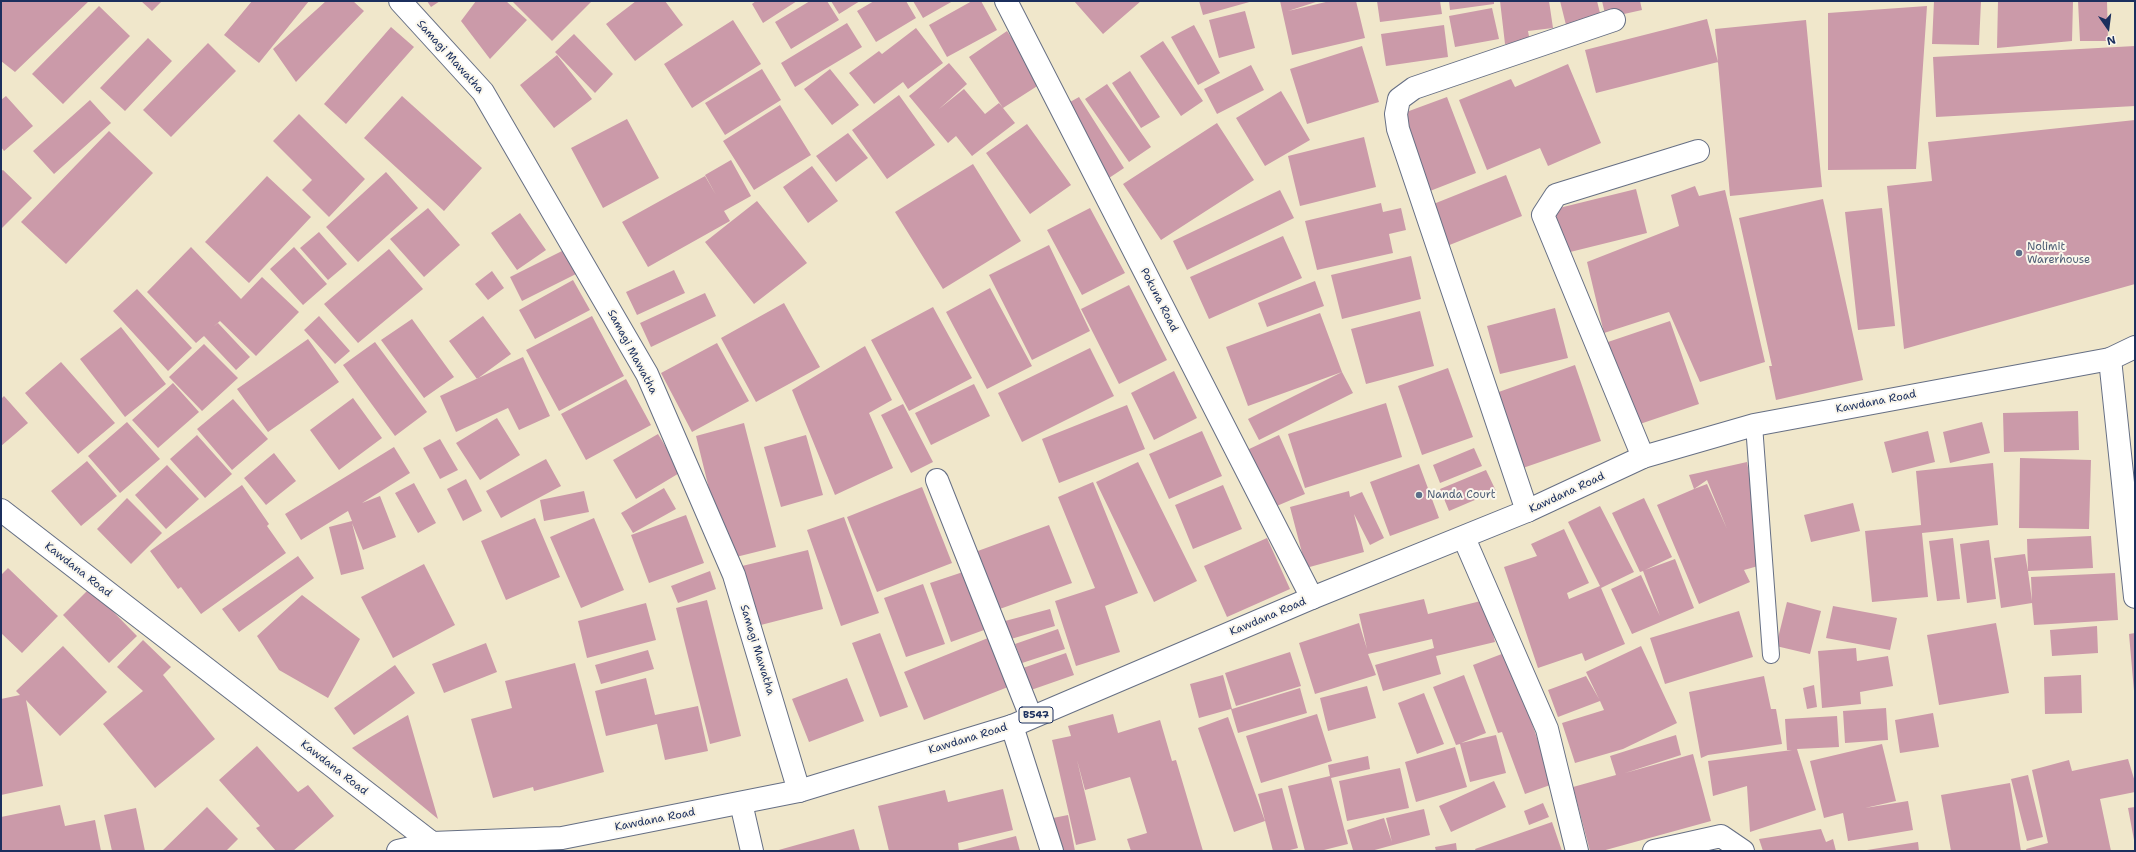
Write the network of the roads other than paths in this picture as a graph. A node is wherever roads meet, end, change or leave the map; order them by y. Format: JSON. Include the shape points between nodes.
{"nodes":[{"id":1,"x":400,"y":1,"type":"edge"},
{"id":2,"x":1006,"y":1,"type":"edge"},
{"id":3,"x":1614,"y":20,"type":"dead end"},
{"id":4,"x":1698,"y":151,"type":"dead end"},
{"id":5,"x":2135,"y":347,"type":"edge"},
{"id":6,"x":2110,"y":359,"type":"junction"},
{"id":7,"x":1754,"y":425,"type":"junction"},
{"id":8,"x":1643,"y":457,"type":"junction"},
{"id":9,"x":937,"y":480,"type":"dead end"},
{"id":10,"x":1,"y":510,"type":"edge"},
{"id":11,"x":1527,"y":511,"type":"junction"},
{"id":12,"x":1464,"y":538,"type":"junction"},
{"id":13,"x":2135,"y":597,"type":"edge"},
{"id":14,"x":1312,"y":598,"type":"junction"},
{"id":15,"x":1771,"y":655,"type":"dead end"},
{"id":16,"x":1021,"y":722,"type":"junction"},
{"id":17,"x":800,"y":791,"type":"junction"},
{"id":18,"x":741,"y":803,"type":"junction"},
{"id":19,"x":432,"y":843,"type":"junction"},
{"id":20,"x":561,"y":845,"type":"edge"},
{"id":21,"x":398,"y":851,"type":"edge"},
{"id":22,"x":752,"y":851,"type":"edge"},
{"id":23,"x":1052,"y":851,"type":"edge"},
{"id":24,"x":1577,"y":851,"type":"edge"},
{"id":25,"x":1654,"y":851,"type":"edge"},
{"id":26,"x":1743,"y":851,"type":"edge"}],
"edges":[{"from":1,"to":17,"type":"street","name":"Samagi Mawatha","via":[[483,92],[647,374],[734,575]]},
{"from":2,"to":14,"type":"street","name":"Pokuna Road"},
{"from":3,"to":11,"type":"street","via":[[1414,88],[1399,99],[1396,114],[1398,129]]},
{"from":4,"to":8,"type":"street","via":[[1556,195],[1543,215]]},
{"from":5,"to":6,"type":"street","name":"Kawdana Road","number":"B547"},
{"from":6,"to":7,"type":"street","name":"Kawdana Road","number":"B547"},
{"from":6,"to":13,"type":"street"},
{"from":7,"to":8,"type":"street","name":"Kawdana Road","number":"B547"},
{"from":7,"to":15,"type":"lane"},
{"from":8,"to":11,"type":"street","name":"Kawdana Road","number":"B547"},
{"from":9,"to":16,"type":"street"},
{"from":10,"to":19,"type":"street","name":"Kawdana Road"},
{"from":11,"to":12,"type":"street","name":"Kawdana Road","number":"B547"},
{"from":12,"to":14,"type":"street","name":"Kawdana Road","number":"B547"},
{"from":12,"to":24,"type":"street","via":[[1547,729]]},
{"from":14,"to":16,"type":"street","name":"Kawdana Road","number":"B547"},
{"from":16,"to":17,"type":"street","name":"Kawdana Road","number":"B547"},
{"from":16,"to":23,"type":"street"},
{"from":17,"to":18,"type":"street","name":"Kawdana Road","number":"B547"},
{"from":18,"to":20,"type":"street","name":"Kawdana Road","number":"B547"},
{"from":18,"to":22,"type":"street"},
{"from":19,"to":20,"type":"street","name":"Kawdana Road","number":"B547"},
{"from":19,"to":21,"type":"street"},
{"from":25,"to":26,"type":"street","via":[[1721,836]]}]}
